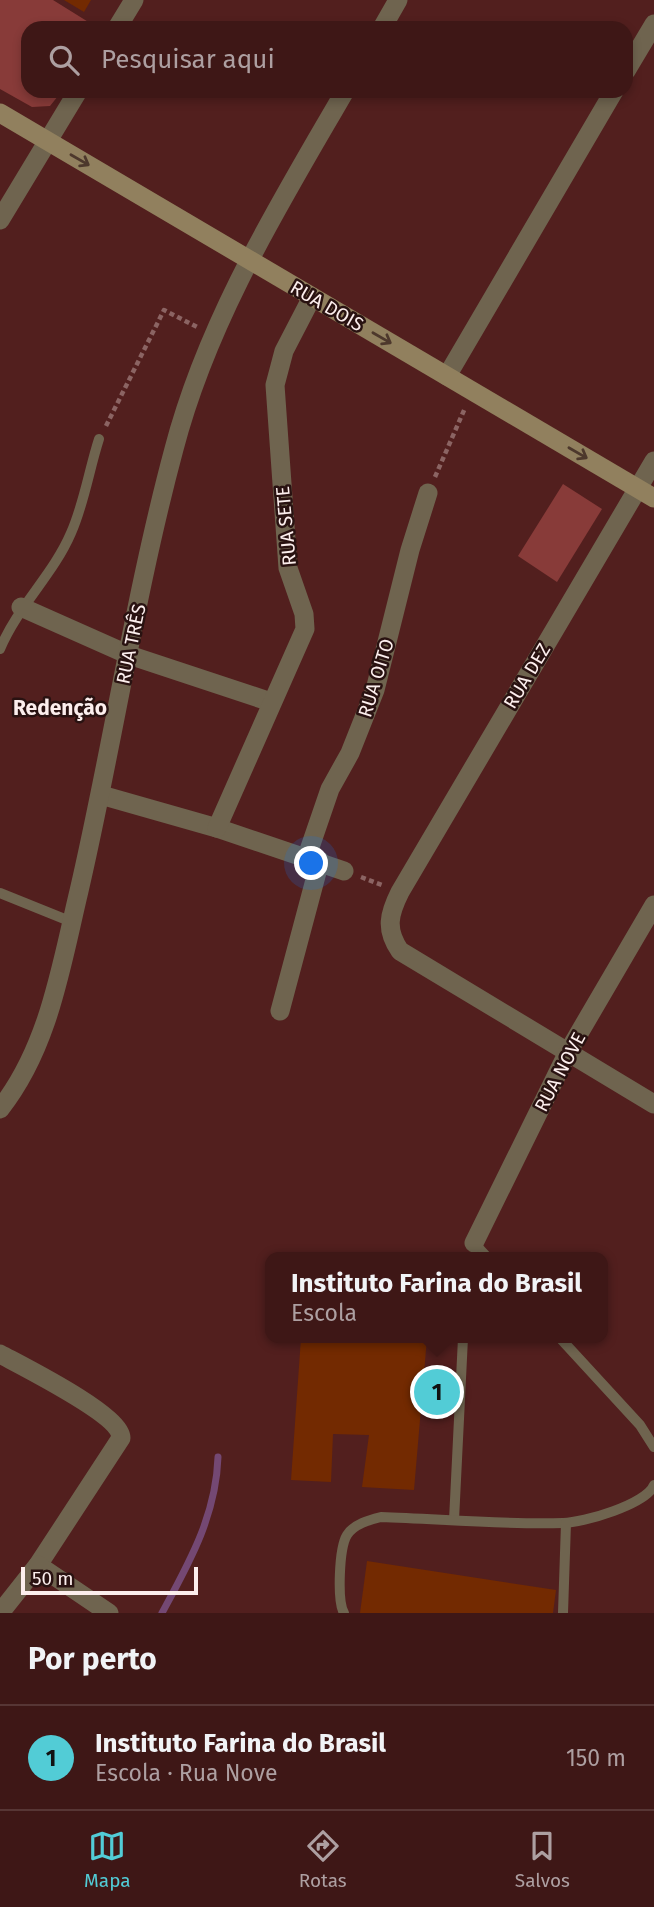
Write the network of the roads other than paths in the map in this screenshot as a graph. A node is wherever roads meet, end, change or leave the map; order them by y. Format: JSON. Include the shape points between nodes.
{"nodes":[{"id":1,"x":134,"y":0,"type":"edge"},
{"id":2,"x":398,"y":0,"type":"edge"},
{"id":3,"x":121,"y":21,"type":"edge"},
{"id":4,"x":386,"y":21,"type":"edge"},
{"id":5,"x":654,"y":24,"type":"edge"},
{"id":6,"x":633,"y":59,"type":"edge"},
{"id":7,"x":74,"y":98,"type":"edge"},
{"id":8,"x":341,"y":98,"type":"edge"},
{"id":9,"x":610,"y":98,"type":"edge"},
{"id":10,"x":0,"y":113,"type":"edge"},
{"id":11,"x":48,"y":141,"type":"junction"},
{"id":12,"x":0,"y":220,"type":"edge"},
{"id":13,"x":248,"y":259,"type":"junction"},
{"id":14,"x":312,"y":297,"type":"junction"},
{"id":15,"x":447,"y":376,"type":"junction"},
{"id":16,"x":99,"y":439,"type":"road end"},
{"id":17,"x":654,"y":461,"type":"edge"},
{"id":18,"x":646,"y":493,"type":"edge"},
{"id":19,"x":428,"y":494,"type":"road end"},
{"id":20,"x":21,"y":607,"type":"junction"},
{"id":21,"x":0,"y":649,"type":"edge"},
{"id":22,"x":130,"y":655,"type":"junction"},
{"id":23,"x":271,"y":702,"type":"junction"},
{"id":24,"x":102,"y":794,"type":"junction"},
{"id":25,"x":217,"y":828,"type":"junction"},
{"id":26,"x":313,"y":859,"type":"junction"},
{"id":27,"x":344,"y":871,"type":"road end"},
{"id":28,"x":0,"y":893,"type":"edge"},
{"id":29,"x":654,"y":905,"type":"edge"},
{"id":30,"x":72,"y":922,"type":"junction"},
{"id":31,"x":280,"y":1011,"type":"dead end"},
{"id":32,"x":568,"y":1052,"type":"junction"},
{"id":33,"x":654,"y":1104,"type":"edge"},
{"id":34,"x":0,"y":1110,"type":"edge"},
{"id":35,"x":476,"y":1252,"type":"edge"},
{"id":36,"x":463,"y":1343,"type":"edge"},
{"id":37,"x":565,"y":1343,"type":"edge"},
{"id":38,"x":0,"y":1354,"type":"edge"},
{"id":39,"x":654,"y":1447,"type":"edge"},
{"id":40,"x":654,"y":1485,"type":"edge"},
{"id":41,"x":454,"y":1520,"type":"junction"},
{"id":42,"x":566,"y":1523,"type":"junction"},
{"id":43,"x":38,"y":1565,"type":"junction"},
{"id":44,"x":7,"y":1587,"type":"edge"},
{"id":45,"x":0,"y":1613,"type":"edge"},
{"id":46,"x":109,"y":1613,"type":"edge"},
{"id":47,"x":344,"y":1613,"type":"edge"},
{"id":48,"x":563,"y":1613,"type":"edge"}],
"edges":[{"from":1,"to":3,"type":"street"},
{"from":2,"to":4,"type":"street"},
{"from":5,"to":6,"type":"street"},
{"from":7,"to":11,"type":"street"},
{"from":8,"to":13,"type":"street","name":"RUA TRÊS"},
{"from":9,"to":15,"type":"street"},
{"from":10,"to":11,"type":"main road","name":"RUA DOIS"},
{"from":11,"to":12,"type":"street"},
{"from":11,"to":13,"type":"main road","name":"RUA DOIS","one_way":true},
{"from":13,"to":14,"type":"main road","name":"RUA DOIS"},
{"from":13,"to":22,"type":"street","name":"RUA TRÊS","via":[[192,388],[174,448]]},
{"from":14,"to":15,"type":"main road","name":"RUA DOIS","one_way":true},
{"from":14,"to":23,"type":"street","name":"RUA SETE","via":[[284,351],[275,385],[288,568],[305,629]]},
{"from":15,"to":18,"type":"main road","name":"RUA DOIS","one_way":true},
{"from":16,"to":20,"type":"lane","via":[[71,532]]},
{"from":17,"to":18,"type":"street","name":"RUA DEZ"},
{"from":18,"to":32,"type":"street","name":"RUA DEZ","via":[[400,892],[388,925],[400,951]]},
{"from":19,"to":26,"type":"street","name":"RUA OITO","via":[[375,690],[330,789]]},
{"from":20,"to":21,"type":"lane"},
{"from":20,"to":22,"type":"street"},
{"from":22,"to":23,"type":"street"},
{"from":22,"to":24,"type":"street","name":"RUA TRÊS"},
{"from":23,"to":25,"type":"street","name":"RUA SETE"},
{"from":24,"to":25,"type":"street"},
{"from":24,"to":30,"type":"street","name":"RUA TRÊS"},
{"from":25,"to":26,"type":"street"},
{"from":26,"to":27,"type":"street"},
{"from":26,"to":31,"type":"street","name":"RUA OITO"},
{"from":28,"to":30,"type":"lane"},
{"from":29,"to":32,"type":"street","name":"RUA NOVE"},
{"from":30,"to":34,"type":"street","name":"RUA TRÊS","via":[[40,1037],[27,1069]]},
{"from":32,"to":33,"type":"street"},
{"from":32,"to":35,"type":"street","name":"RUA NOVE"},
{"from":36,"to":41,"type":"lane"},
{"from":37,"to":39,"type":"lane","via":[[640,1425]]},
{"from":38,"to":43,"type":"street","via":[[115,1424],[121,1438]]},
{"from":40,"to":42,"type":"lane","via":[[635,1503]]},
{"from":41,"to":42,"type":"lane"},
{"from":41,"to":47,"type":"lane","via":[[381,1517],[355,1527],[343,1544],[339,1598]]},
{"from":42,"to":48,"type":"lane"},
{"from":43,"to":44,"type":"street"},
{"from":43,"to":46,"type":"street"},
{"from":44,"to":45,"type":"street"}]}
